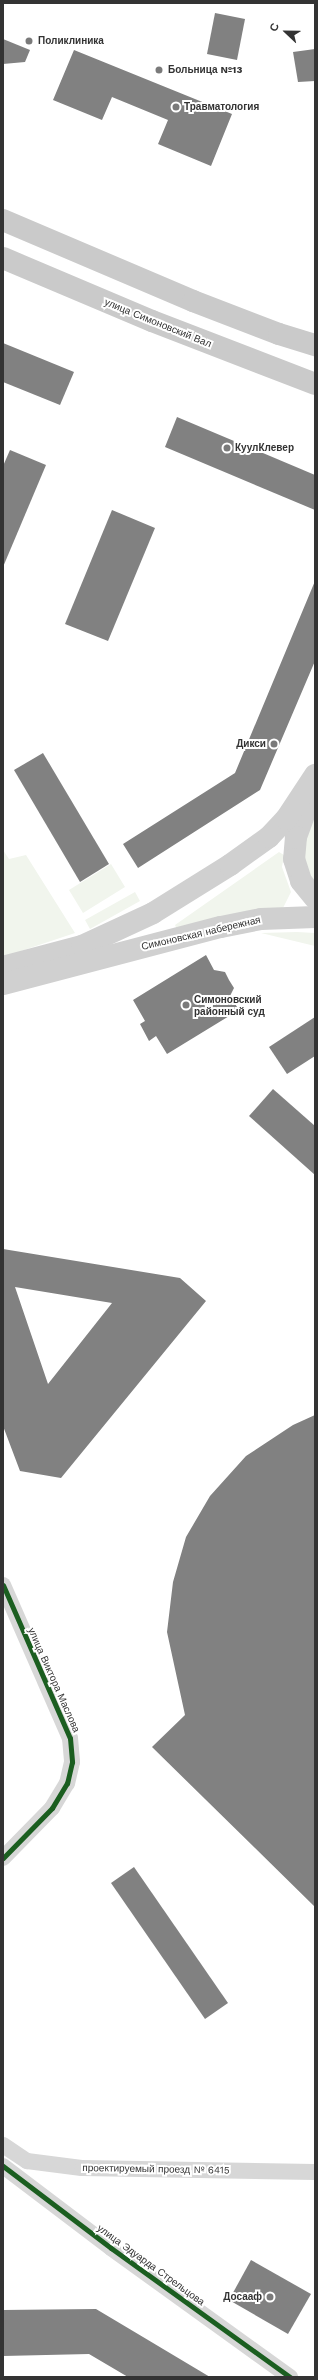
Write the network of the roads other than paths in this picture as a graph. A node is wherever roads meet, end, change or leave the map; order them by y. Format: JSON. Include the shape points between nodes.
{"nodes":[{"id":1,"x":3,"y":220,"type":"edge"},
{"id":2,"x":3,"y":258,"type":"edge"},
{"id":3,"x":315,"y":345,"type":"edge"},
{"id":4,"x":315,"y":384,"type":"edge"},
{"id":5,"x":315,"y":776,"type":"edge"},
{"id":6,"x":315,"y":785,"type":"edge"},
{"id":7,"x":315,"y":898,"type":"edge"},
{"id":8,"x":315,"y":917,"type":"edge"},
{"id":9,"x":3,"y":967,"type":"edge"},
{"id":10,"x":3,"y":984,"type":"edge"},
{"id":11,"x":3,"y":1585,"type":"edge"},
{"id":12,"x":3,"y":1858,"type":"edge"},
{"id":13,"x":3,"y":2145,"type":"edge"},
{"id":14,"x":3,"y":2166,"type":"edge"},
{"id":15,"x":315,"y":2172,"type":"edge"},
{"id":16,"x":290,"y":2377,"type":"edge"}],
"edges":[{"from":1,"to":3,"type":"main road","via":[[193,301]]},
{"from":2,"to":4,"type":"main road","name":"улица Симоновский Вал","via":[[152,321]]},
{"from":5,"to":9,"type":"main road","via":[[286,819],[269,836],[230,865],[153,913],[82,946]]},
{"from":6,"to":7,"type":"main road","via":[[296,838],[294,859],[301,882]]},
{"from":8,"to":10,"type":"main road","name":"Симоновская набережная","via":[[254,920]]},
{"from":11,"to":12,"type":"street","name":"улица Виктора Маслова","via":[[70,1738],[72,1762],[67,1783],[52,1808]]},
{"from":13,"to":15,"type":"street","name":"проектируемый проезд № 6415","via":[[27,2161],[82,2168]]},
{"from":14,"to":16,"type":"street","name":"улица Эдуарда Стрельцова","via":[[111,2248]]}]}
